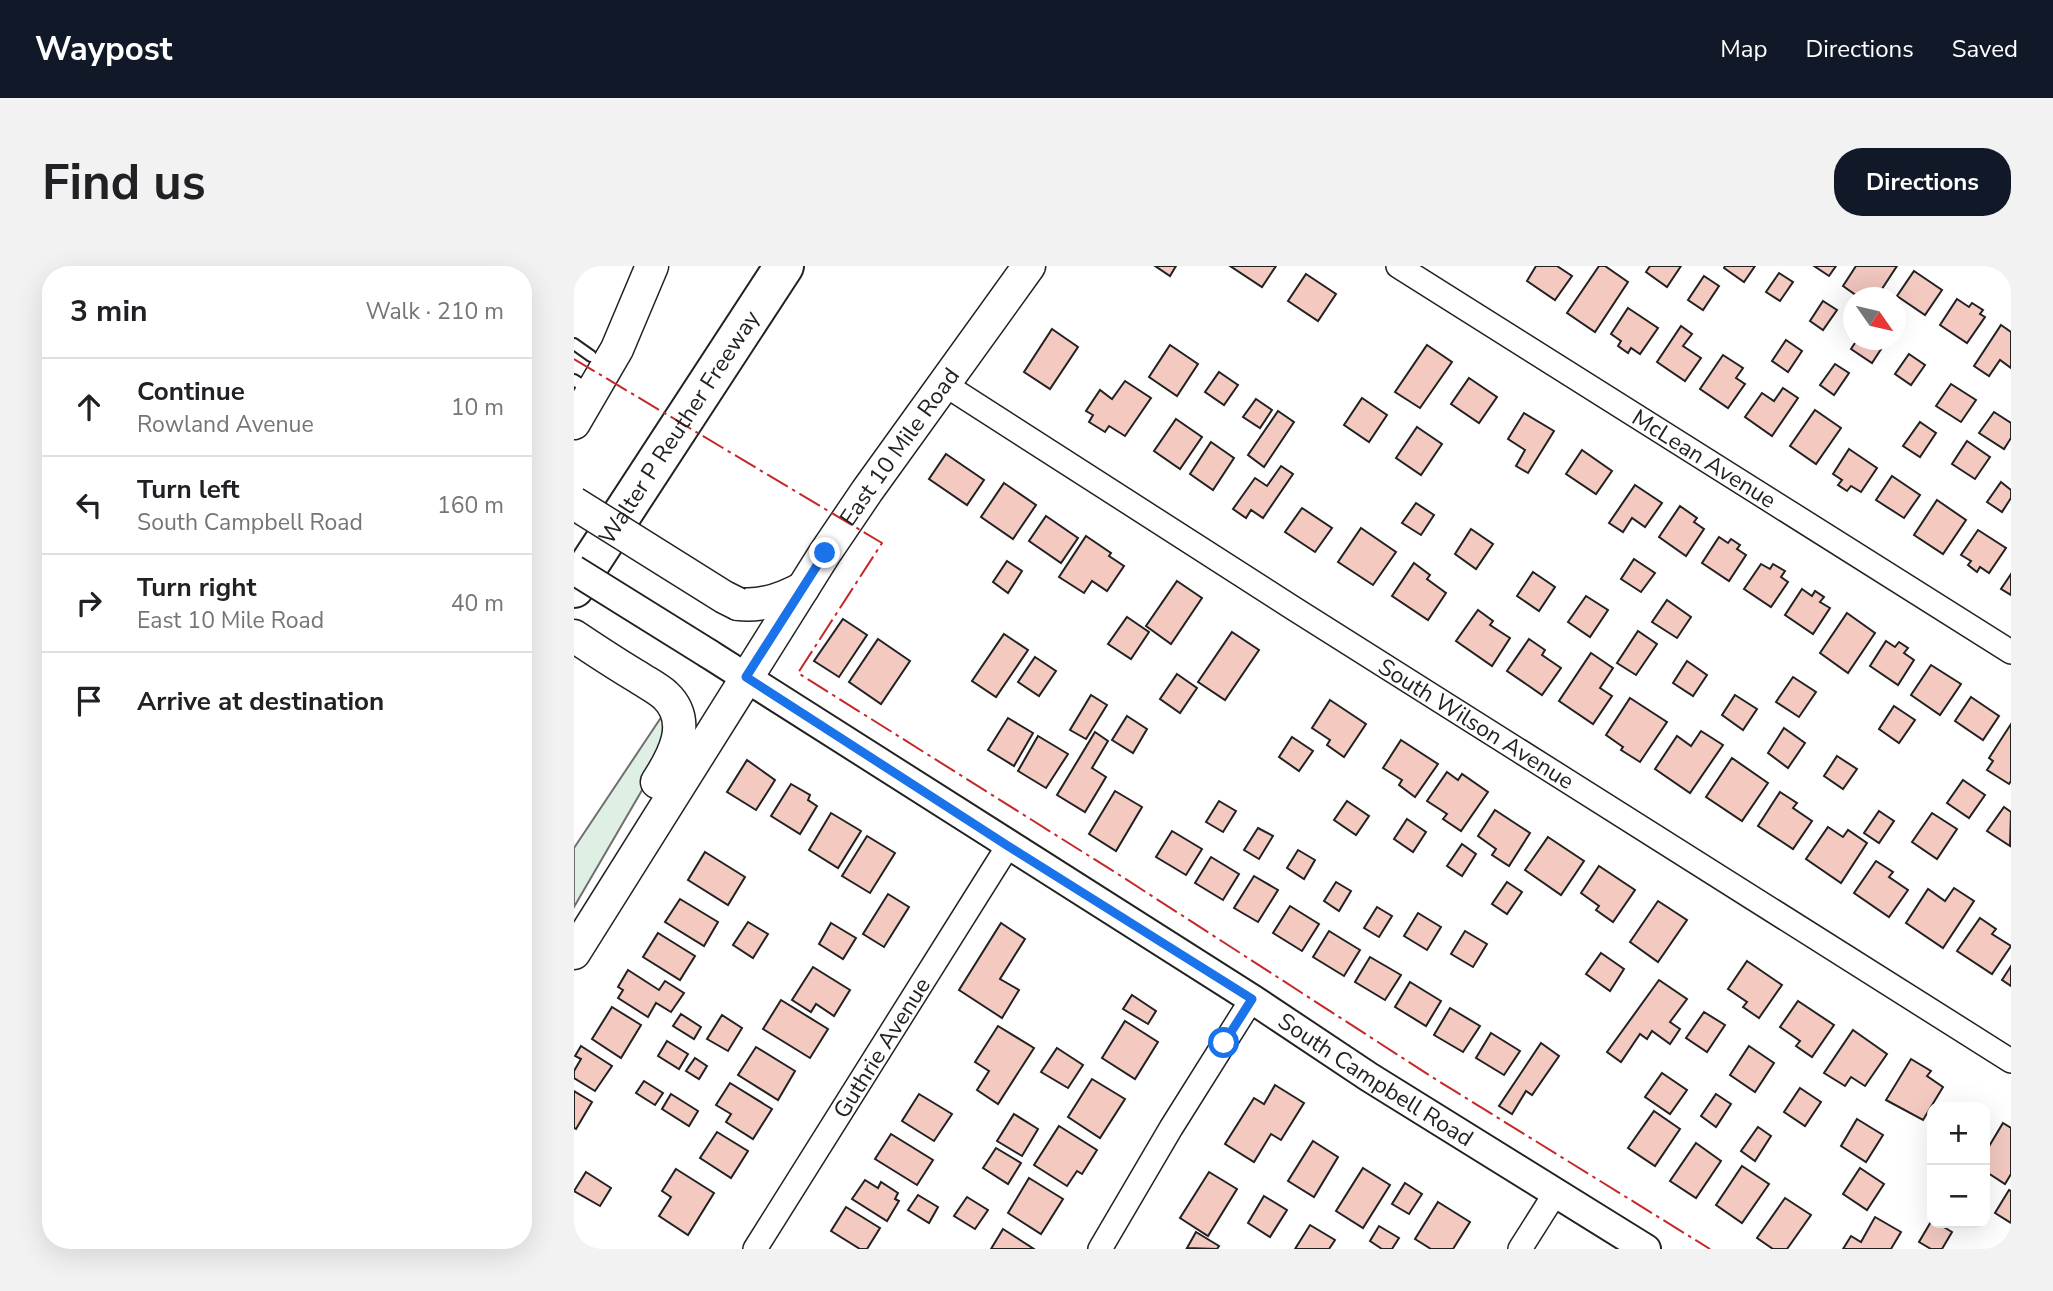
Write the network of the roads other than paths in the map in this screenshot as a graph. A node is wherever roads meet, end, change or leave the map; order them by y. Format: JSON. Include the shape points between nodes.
{"nodes":[{"id":1,"x":646,"y":266,"type":"edge"},
{"id":2,"x":652,"y":266,"type":"edge"},
{"id":3,"x":784,"y":266,"type":"edge"},
{"id":4,"x":1029,"y":266,"type":"edge"},
{"id":5,"x":1398,"y":266,"type":"edge"},
{"id":6,"x":580,"y":373,"type":"edge"},
{"id":7,"x":944,"y":384,"type":"junction"},
{"id":8,"x":574,"y":424,"type":"edge"},
{"id":9,"x":574,"y":503,"type":"edge"},
{"id":10,"x":574,"y":570,"type":"edge"},
{"id":11,"x":574,"y":588,"type":"edge"},
{"id":12,"x":803,"y":588,"type":"junction"},
{"id":13,"x":574,"y":636,"type":"edge"},
{"id":14,"x":2011,"y":652,"type":"edge"},
{"id":15,"x":746,"y":677,"type":"junction"},
{"id":16,"x":1008,"y":846,"type":"junction"},
{"id":17,"x":574,"y":943,"type":"edge"},
{"id":18,"x":574,"y":953,"type":"edge"},
{"id":19,"x":1252,"y":999,"type":"junction"},
{"id":20,"x":2011,"y":1061,"type":"edge"},
{"id":21,"x":1556,"y":1192,"type":"junction"},
{"id":22,"x":755,"y":1249,"type":"edge"},
{"id":23,"x":1100,"y":1249,"type":"edge"},
{"id":24,"x":1520,"y":1249,"type":"edge"},
{"id":25,"x":1646,"y":1249,"type":"edge"}],
"edges":[{"from":1,"to":6,"type":"main road"},
{"from":2,"to":6,"type":"main road","via":[[617,349]]},
{"from":3,"to":11,"type":"highway","name":"Walter P Reuther Freeway"},
{"from":4,"to":7,"type":"main road","name":"East 10 Mile Road"},
{"from":5,"to":14,"type":"street","name":"McLean Avenue"},
{"from":6,"to":8,"type":"main road"},
{"from":7,"to":12,"type":"main road","name":"East 10 Mile Road"},
{"from":7,"to":20,"type":"street","name":"South Wilson Avenue"},
{"from":9,"to":12,"type":"main road","bridge":true,"via":[[738,604],[769,603]]},
{"from":10,"to":15,"type":"street","name":"South Campbell Road","bridge":true},
{"from":12,"to":15,"type":"main road","name":"East 10 Mile Road"},
{"from":13,"to":17,"type":"main road","via":[[662,693],[677,711],[680,724],[674,752],[633,820]]},
{"from":15,"to":16,"type":"street","name":"South Campbell Road"},
{"from":15,"to":18,"type":"main road","name":"East 10 Mile Road"},
{"from":16,"to":19,"type":"street","name":"South Campbell Road"},
{"from":16,"to":22,"type":"street","name":"Guthrie Avenue"},
{"from":19,"to":21,"type":"street","name":"South Campbell Road"},
{"from":19,"to":23,"type":"street"},
{"from":21,"to":24,"type":"street"},
{"from":21,"to":25,"type":"street","name":"South Campbell Road"}]}
